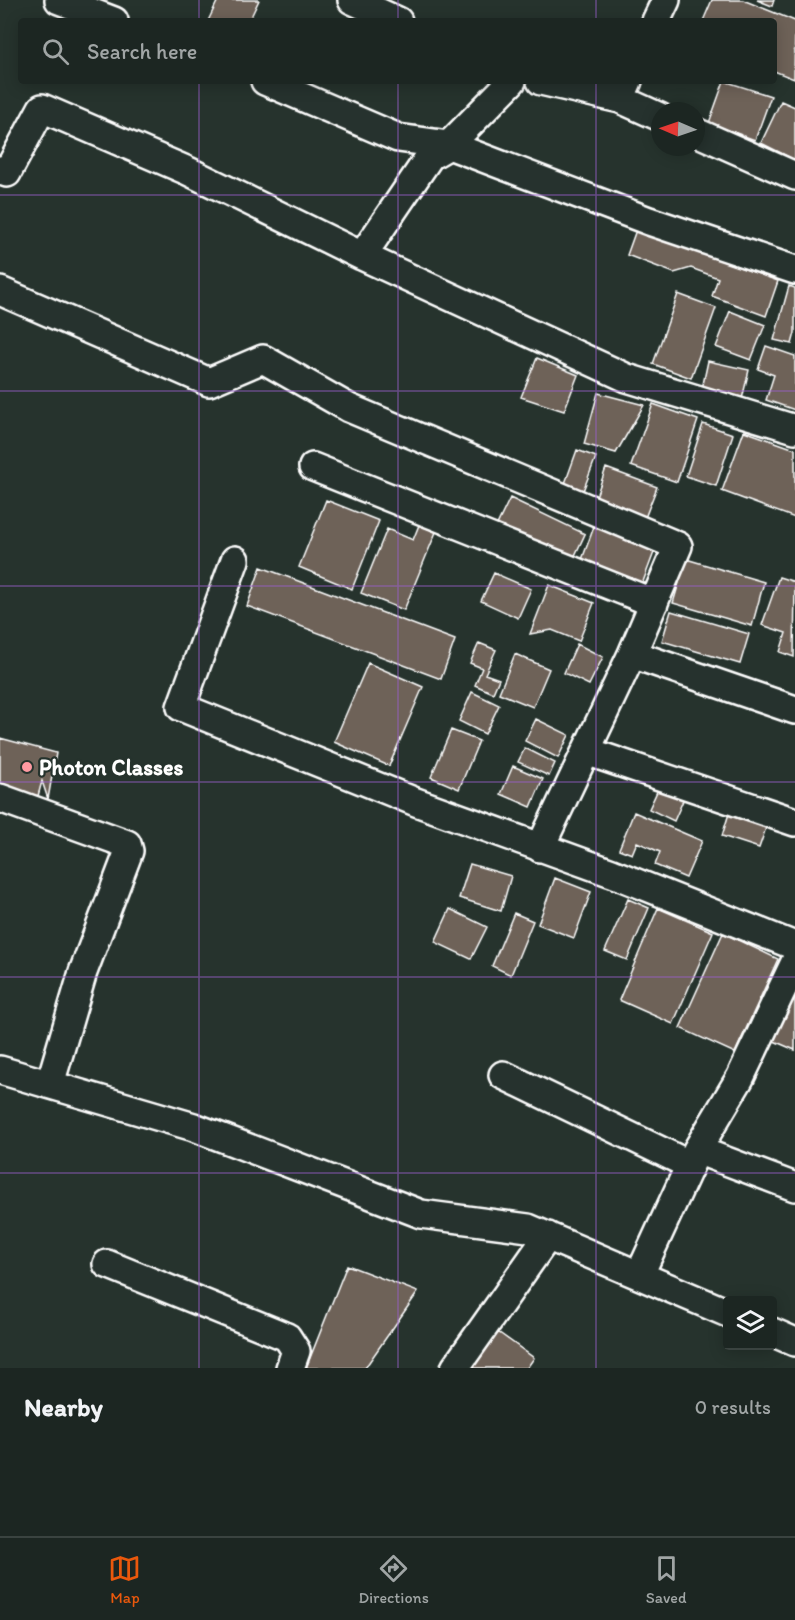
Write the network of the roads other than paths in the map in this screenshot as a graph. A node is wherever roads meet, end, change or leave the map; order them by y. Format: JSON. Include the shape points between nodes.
{"nodes":[{"id":1,"x":59,"y":0,"type":"edge"},
{"id":2,"x":352,"y":0,"type":"edge"},
{"id":3,"x":666,"y":0,"type":"edge"},
{"id":4,"x":106,"y":18,"type":"edge"},
{"id":5,"x":391,"y":18,"type":"edge"},
{"id":6,"x":657,"y":18,"type":"edge"},
{"id":7,"x":272,"y":84,"type":"edge"},
{"id":8,"x":509,"y":84,"type":"edge"},
{"id":9,"x":569,"y":84,"type":"edge"},
{"id":10,"x":624,"y":90,"type":"edge"},
{"id":11,"x":651,"y":110,"type":"edge"},
{"id":12,"x":705,"y":136,"type":"edge"},
{"id":13,"x":449,"y":145,"type":"junction"},
{"id":14,"x":0,"y":171,"type":"edge"},
{"id":15,"x":795,"y":176,"type":"edge"},
{"id":16,"x":362,"y":256,"type":"junction"},
{"id":17,"x":795,"y":270,"type":"edge"},
{"id":18,"x":0,"y":291,"type":"edge"},
{"id":19,"x":795,"y":429,"type":"edge"},
{"id":20,"x":313,"y":467,"type":"dead end"},
{"id":21,"x":235,"y":560,"type":"dead end"},
{"id":22,"x":654,"y":603,"type":"junction"},
{"id":23,"x":632,"y":654,"type":"junction"},
{"id":24,"x":795,"y":710,"type":"edge"},
{"id":25,"x":586,"y":751,"type":"junction"},
{"id":26,"x":0,"y":798,"type":"edge"},
{"id":27,"x":795,"y":822,"type":"edge"},
{"id":28,"x":540,"y":848,"type":"junction"},
{"id":29,"x":795,"y":946,"type":"edge"},
{"id":30,"x":795,"y":962,"type":"edge"},
{"id":31,"x":0,"y":1070,"type":"edge"},
{"id":32,"x":503,"y":1075,"type":"dead end"},
{"id":33,"x":50,"y":1084,"type":"junction"},
{"id":34,"x":694,"y":1158,"type":"junction"},
{"id":35,"x":795,"y":1187,"type":"edge"},
{"id":36,"x":548,"y":1236,"type":"junction"},
{"id":37,"x":107,"y":1263,"type":"dead end"},
{"id":38,"x":640,"y":1274,"type":"junction"},
{"id":39,"x":723,"y":1311,"type":"edge"},
{"id":40,"x":777,"y":1334,"type":"edge"},
{"id":41,"x":795,"y":1342,"type":"edge"},
{"id":42,"x":290,"y":1368,"type":"edge"},
{"id":43,"x":455,"y":1368,"type":"edge"}],
"edges":[{"from":1,"to":4,"type":"street"},
{"from":2,"to":5,"type":"street"},
{"from":3,"to":6,"type":"street"},
{"from":7,"to":13,"type":"street","via":[[398,138]]},
{"from":8,"to":13,"type":"street"},
{"from":9,"to":10,"type":"street"},
{"from":10,"to":11,"type":"street"},
{"from":12,"to":15,"type":"street"},
{"from":13,"to":16,"type":"street","via":[[430,156]]},
{"from":13,"to":17,"type":"street","via":[[649,221]]},
{"from":14,"to":16,"type":"street","via":[[7,173],[42,108],[188,171]]},
{"from":16,"to":19,"type":"street","via":[[627,378]]},
{"from":18,"to":22,"type":"street","via":[[210,382],[263,359],[349,408],[678,546]]},
{"from":20,"to":22,"type":"street"},
{"from":21,"to":28,"type":"street","via":[[181,707]]},
{"from":22,"to":23,"type":"street"},
{"from":23,"to":24,"type":"street"},
{"from":23,"to":25,"type":"street"},
{"from":25,"to":27,"type":"street"},
{"from":25,"to":28,"type":"street"},
{"from":26,"to":33,"type":"street","via":[[127,844],[129,851],[83,972]]},
{"from":28,"to":29,"type":"street"},
{"from":30,"to":34,"type":"street","via":[[740,1078]]},
{"from":31,"to":33,"type":"street"},
{"from":32,"to":34,"type":"street"},
{"from":33,"to":36,"type":"street","via":[[194,1127],[421,1214],[528,1228]]},
{"from":34,"to":35,"type":"street"},
{"from":34,"to":38,"type":"street"},
{"from":36,"to":38,"type":"street"},
{"from":36,"to":43,"type":"street"},
{"from":37,"to":42,"type":"street","via":[[287,1337],[296,1351]]},
{"from":38,"to":39,"type":"street"},
{"from":40,"to":41,"type":"street"}]}
